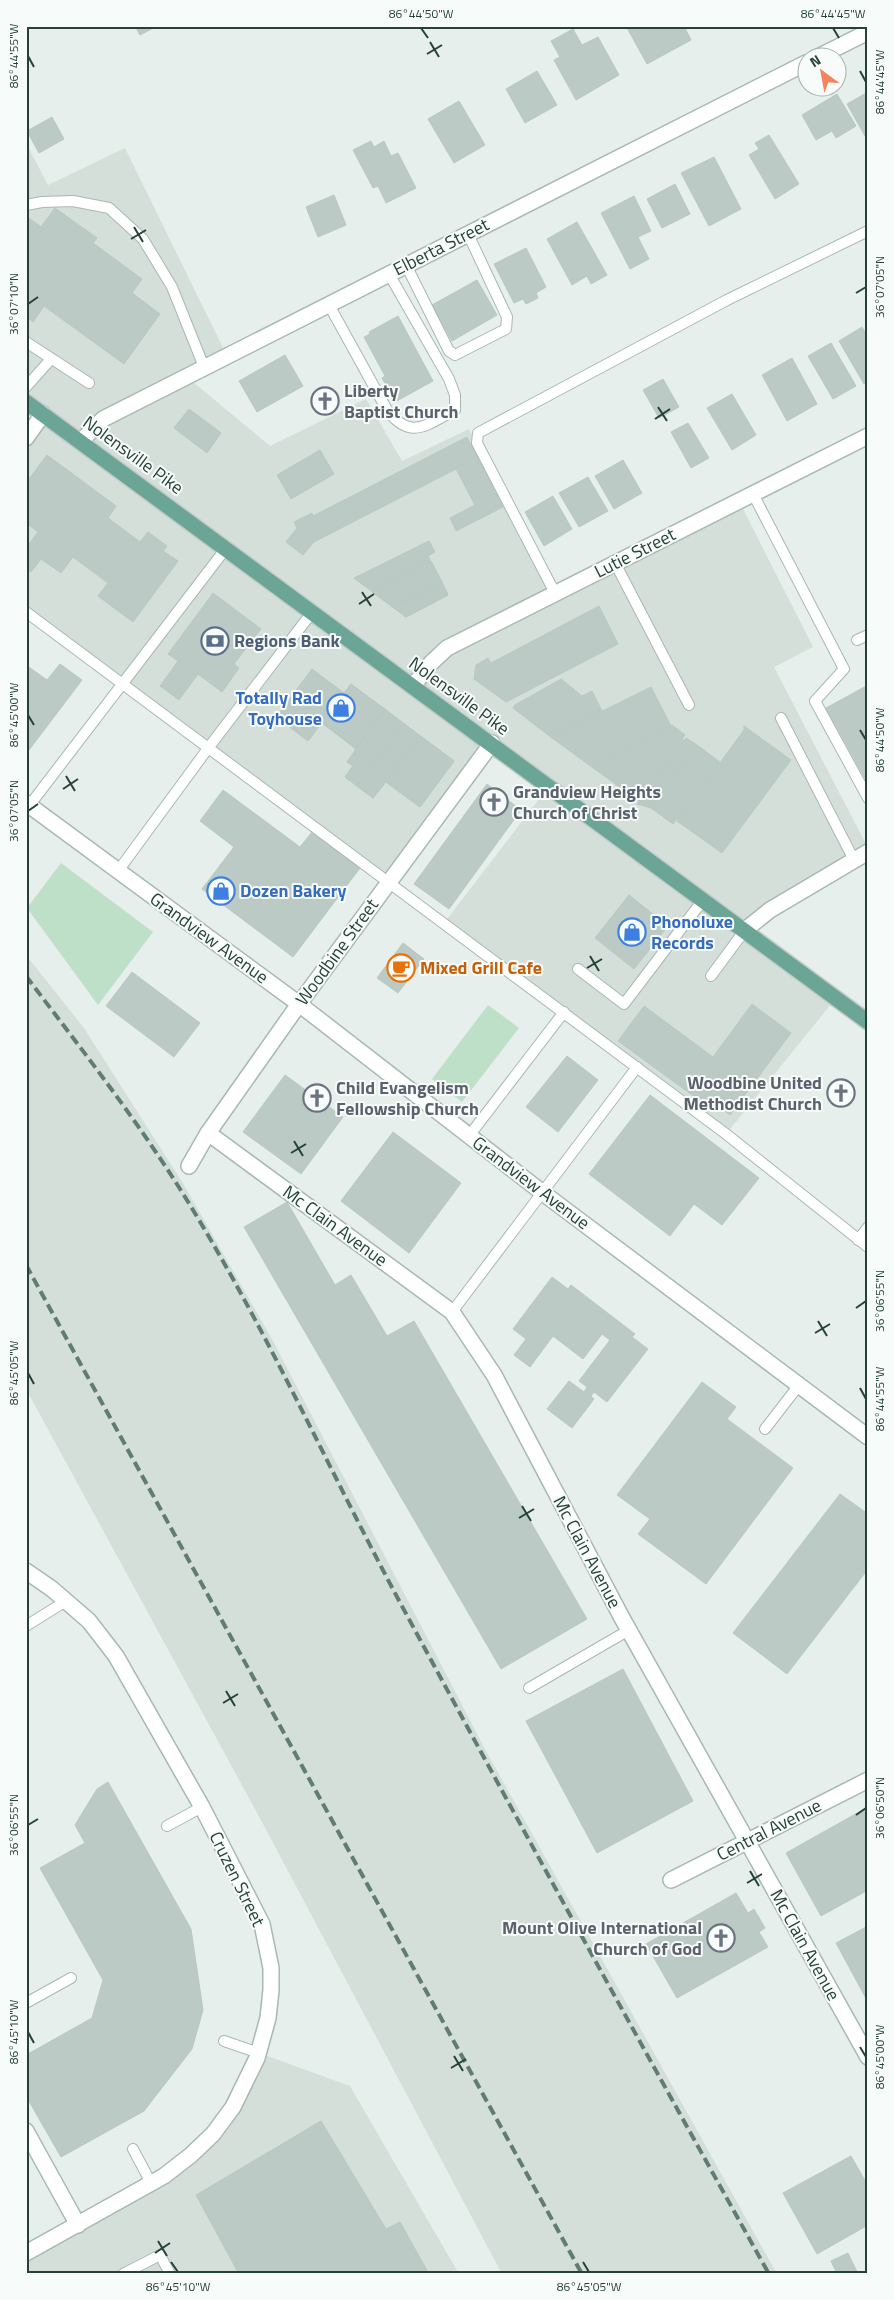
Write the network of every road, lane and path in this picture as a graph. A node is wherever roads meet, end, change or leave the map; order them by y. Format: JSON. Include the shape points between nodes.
{"nodes":[{"id":1,"x":868,"y":32,"type":"edge"},
{"id":2,"x":836,"y":48,"type":"edge"},
{"id":3,"x":796,"y":67,"type":"edge"},
{"id":4,"x":26,"y":205,"type":"edge"},
{"id":5,"x":868,"y":231,"type":"edge"},
{"id":6,"x":468,"y":234,"type":"junction"},
{"id":7,"x":406,"y":265,"type":"junction"},
{"id":8,"x":389,"y":274,"type":"junction"},
{"id":9,"x":329,"y":304,"type":"junction"},
{"id":10,"x":26,"y":342,"type":"edge"},
{"id":11,"x":51,"y":359,"type":"junction"},
{"id":12,"x":204,"y":367,"type":"junction"},
{"id":13,"x":89,"y":383,"type":"dead end"},
{"id":14,"x":26,"y":387,"type":"edge"},
{"id":15,"x":26,"y":402,"type":"edge"},
{"id":16,"x":43,"y":414,"type":"junction"},
{"id":17,"x":868,"y":436,"type":"edge"},
{"id":18,"x":26,"y":438,"type":"edge"},
{"id":19,"x":81,"y":440,"type":"junction"},
{"id":20,"x":752,"y":494,"type":"junction"},
{"id":21,"x":227,"y":548,"type":"junction"},
{"id":22,"x":615,"y":563,"type":"junction"},
{"id":23,"x":555,"y":593,"type":"junction"},
{"id":24,"x":313,"y":611,"type":"junction"},
{"id":25,"x":26,"y":612,"type":"edge"},
{"id":26,"x":868,"y":635,"type":"edge"},
{"id":27,"x":857,"y":640,"type":"dead end"},
{"id":28,"x":122,"y":682,"type":"junction"},
{"id":29,"x":413,"y":686,"type":"junction"},
{"id":30,"x":688,"y":705,"type":"dead end"},
{"id":31,"x":781,"y":718,"type":"dead end"},
{"id":32,"x":492,"y":743,"type":"junction"},
{"id":33,"x":209,"y":747,"type":"junction"},
{"id":34,"x":868,"y":798,"type":"edge"},
{"id":35,"x":28,"y":804,"type":"edge"},
{"id":36,"x":868,"y":852,"type":"edge"},
{"id":37,"x":854,"y":860,"type":"junction"},
{"id":38,"x":118,"y":871,"type":"junction"},
{"id":39,"x":389,"y":882,"type":"junction"},
{"id":40,"x":703,"y":900,"type":"junction"},
{"id":41,"x":745,"y":930,"type":"junction"},
{"id":42,"x":578,"y":969,"type":"dead end"},
{"id":43,"x":711,"y":976,"type":"dead end"},
{"id":44,"x":299,"y":1004,"type":"junction"},
{"id":45,"x":564,"y":1012,"type":"junction"},
{"id":46,"x":868,"y":1022,"type":"edge"},
{"id":47,"x":637,"y":1067,"type":"junction"},
{"id":48,"x":208,"y":1133,"type":"junction"},
{"id":49,"x":469,"y":1136,"type":"junction"},
{"id":50,"x":189,"y":1166,"type":"dead end"},
{"id":51,"x":543,"y":1193,"type":"junction"},
{"id":52,"x":868,"y":1227,"type":"edge"},
{"id":53,"x":858,"y":1240,"type":"junction"},
{"id":54,"x":868,"y":1248,"type":"edge"},
{"id":55,"x":452,"y":1312,"type":"junction"},
{"id":56,"x":799,"y":1385,"type":"junction"},
{"id":57,"x":765,"y":1429,"type":"dead end"},
{"id":58,"x":868,"y":1437,"type":"edge"},
{"id":59,"x":26,"y":1571,"type":"edge"},
{"id":60,"x":66,"y":1601,"type":"junction"},
{"id":61,"x":26,"y":1626,"type":"edge"},
{"id":62,"x":629,"y":1630,"type":"junction"},
{"id":63,"x":529,"y":1688,"type":"dead end"},
{"id":64,"x":868,"y":1780,"type":"edge"},
{"id":65,"x":202,"y":1807,"type":"junction"},
{"id":66,"x":167,"y":1826,"type":"dead end"},
{"id":67,"x":747,"y":1843,"type":"junction"},
{"id":68,"x":671,"y":1880,"type":"dead end"},
{"id":69,"x":71,"y":1978,"type":"dead end"},
{"id":70,"x":26,"y":2003,"type":"edge"},
{"id":71,"x":224,"y":2041,"type":"dead end"},
{"id":72,"x":259,"y":2053,"type":"junction"},
{"id":73,"x":868,"y":2057,"type":"edge"},
{"id":74,"x":26,"y":2131,"type":"edge"},
{"id":75,"x":133,"y":2149,"type":"dead end"},
{"id":76,"x":151,"y":2183,"type":"junction"},
{"id":77,"x":78,"y":2225,"type":"junction"},
{"id":78,"x":26,"y":2253,"type":"edge"},
{"id":79,"x":123,"y":2274,"type":"edge"},
{"id":80,"x":170,"y":2274,"type":"edge"}],
"edges":[{"from":1,"to":2,"type":"street"},
{"from":3,"to":6,"type":"street","name":"Elberta Street"},
{"from":4,"to":12,"type":"lane","via":[[72,201],[109,208],[143,239],[172,287]]},
{"from":5,"to":23,"type":"lane","via":[[727,300],[478,433],[477,443]]},
{"from":6,"to":7,"type":"street","name":"Elberta Street"},
{"from":6,"to":7,"type":"lane","via":[[507,317],[506,329],[455,355],[449,352]]},
{"from":7,"to":8,"type":"street","name":"Elberta Street"},
{"from":8,"to":9,"type":"street","name":"Elberta Street"},
{"from":8,"to":9,"type":"lane","via":[[449,378],[455,395],[455,410],[419,429],[406,428],[387,410]]},
{"from":9,"to":12,"type":"street","name":"Elberta Street"},
{"from":10,"to":11,"type":"lane"},
{"from":11,"to":13,"type":"lane"},
{"from":11,"to":14,"type":"lane"},
{"from":12,"to":19,"type":"street","name":"Elberta Street","via":[[103,419]]},
{"from":15,"to":16,"type":"main road","name":"Nolensville Pike"},
{"from":16,"to":18,"type":"street"},
{"from":16,"to":19,"type":"main road","name":"Nolensville Pike"},
{"from":17,"to":20,"type":"street","name":"Lutie Street"},
{"from":19,"to":21,"type":"main road","name":"Nolensville Pike"},
{"from":20,"to":22,"type":"street","name":"Lutie Street"},
{"from":20,"to":34,"type":"lane","via":[[844,669],[815,701]]},
{"from":21,"to":24,"type":"main road","name":"Nolensville Pike"},
{"from":21,"to":28,"type":"lane"},
{"from":22,"to":23,"type":"street","name":"Lutie Street"},
{"from":22,"to":30,"type":"lane"},
{"from":23,"to":29,"type":"street","name":"Lutie Street","via":[[447,648]]},
{"from":24,"to":29,"type":"main road","name":"Nolensville Pike"},
{"from":24,"to":33,"type":"lane"},
{"from":25,"to":28,"type":"lane"},
{"from":26,"to":27,"type":"lane"},
{"from":28,"to":33,"type":"lane"},
{"from":28,"to":35,"type":"lane"},
{"from":29,"to":32,"type":"main road","name":"Nolensville Pike"},
{"from":31,"to":37,"type":"lane"},
{"from":32,"to":39,"type":"street","name":"Woodbine Street"},
{"from":32,"to":40,"type":"main road","name":"Nolensville Pike"},
{"from":33,"to":38,"type":"lane"},
{"from":33,"to":39,"type":"lane"},
{"from":35,"to":38,"type":"street","name":"Grandview Avenue"},
{"from":36,"to":37,"type":"street"},
{"from":37,"to":41,"type":"street","via":[[770,910]]},
{"from":38,"to":44,"type":"street","name":"Grandview Avenue"},
{"from":39,"to":44,"type":"street","name":"Woodbine Street"},
{"from":39,"to":45,"type":"lane"},
{"from":40,"to":41,"type":"main road","name":"Nolensville Pike"},
{"from":40,"to":42,"type":"lane","via":[[624,1004]]},
{"from":41,"to":43,"type":"lane"},
{"from":41,"to":46,"type":"main road","name":"Nolensville Pike"},
{"from":44,"to":48,"type":"street","name":"Woodbine Street"},
{"from":44,"to":49,"type":"street","name":"Grandview Avenue"},
{"from":45,"to":47,"type":"lane"},
{"from":45,"to":49,"type":"lane"},
{"from":47,"to":51,"type":"lane"},
{"from":47,"to":53,"type":"lane"},
{"from":48,"to":50,"type":"street","name":"Woodbine Street"},
{"from":48,"to":55,"type":"street","name":"Mc Clain Avenue"},
{"from":49,"to":51,"type":"street","name":"Grandview Avenue"},
{"from":51,"to":55,"type":"lane"},
{"from":51,"to":56,"type":"street","name":"Grandview Avenue"},
{"from":52,"to":53,"type":"lane"},
{"from":53,"to":54,"type":"lane"},
{"from":55,"to":62,"type":"street","name":"Mc Clain Avenue","via":[[494,1375]]},
{"from":56,"to":57,"type":"lane"},
{"from":56,"to":58,"type":"street","name":"Grandview Avenue"},
{"from":59,"to":60,"type":"street","name":"Cruzen Street"},
{"from":60,"to":61,"type":"lane"},
{"from":60,"to":65,"type":"street","name":"Cruzen Street","via":[[90,1621],[116,1656]]},
{"from":62,"to":63,"type":"lane"},
{"from":62,"to":67,"type":"street","name":"Mc Clain Avenue"},
{"from":64,"to":67,"type":"street","name":"Central Avenue"},
{"from":65,"to":66,"type":"lane"},
{"from":65,"to":72,"type":"street","name":"Cruzen Street","via":[[262,1924],[271,1990]]},
{"from":67,"to":68,"type":"street","name":"Central Avenue"},
{"from":67,"to":73,"type":"street","name":"Mc Clain Avenue"},
{"from":69,"to":70,"type":"lane"},
{"from":71,"to":72,"type":"lane"},
{"from":72,"to":76,"type":"street","name":"Cruzen Street","via":[[240,2095],[213,2134],[191,2155]]},
{"from":74,"to":77,"type":"street"},
{"from":75,"to":76,"type":"lane"},
{"from":76,"to":77,"type":"street","name":"Cruzen Street"},
{"from":77,"to":78,"type":"street","name":"Cruzen Street"},
{"from":79,"to":80,"type":"lane","via":[[160,2255]]}]}
